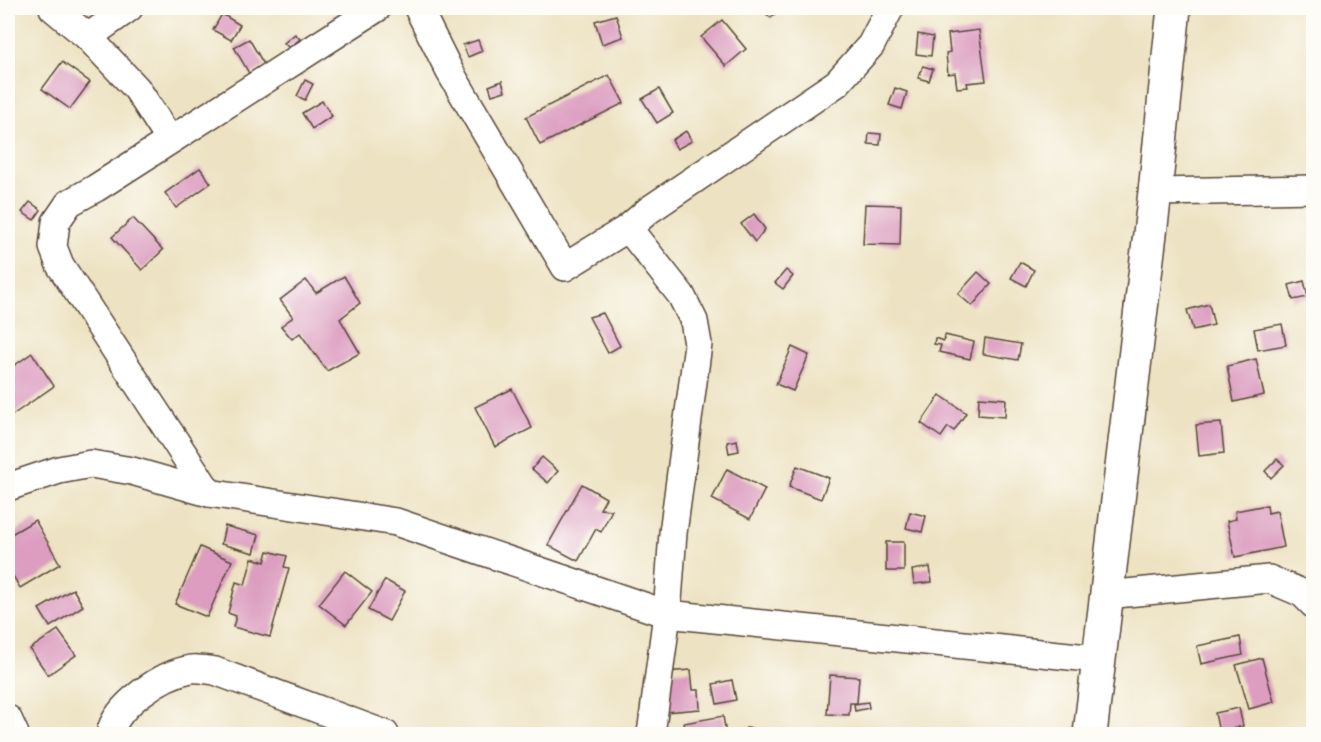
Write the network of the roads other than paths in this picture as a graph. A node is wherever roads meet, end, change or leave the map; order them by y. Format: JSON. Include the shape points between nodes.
{"nodes":[{"id":1,"x":53,"y":8,"type":"edge"},
{"id":2,"x":129,"y":8,"type":"edge"},
{"id":3,"x":377,"y":8,"type":"edge"},
{"id":4,"x":418,"y":8,"type":"edge"},
{"id":5,"x":890,"y":8,"type":"edge"},
{"id":6,"x":1174,"y":8,"type":"edge"},
{"id":7,"x":88,"y":37,"type":"junction"},
{"id":8,"x":170,"y":140,"type":"junction"},
{"id":9,"x":1314,"y":189,"type":"edge"},
{"id":10,"x":1155,"y":192,"type":"junction"},
{"id":11,"x":628,"y":228,"type":"junction"},
{"id":12,"x":8,"y":488,"type":"edge"},
{"id":13,"x":209,"y":493,"type":"junction"},
{"id":14,"x":1106,"y":595,"type":"junction"},
{"id":15,"x":1314,"y":605,"type":"edge"},
{"id":16,"x":667,"y":614,"type":"junction"},
{"id":17,"x":1098,"y":659,"type":"junction"},
{"id":18,"x":8,"y":719,"type":"edge"},
{"id":19,"x":15,"y":735,"type":"edge"},
{"id":20,"x":110,"y":735,"type":"edge"},
{"id":21,"x":385,"y":735,"type":"edge"},
{"id":22,"x":651,"y":735,"type":"edge"},
{"id":23,"x":1089,"y":735,"type":"edge"}],
"edges":[{"from":1,"to":7,"type":"street"},
{"from":2,"to":7,"type":"street"},
{"from":3,"to":8,"type":"street"},
{"from":4,"to":11,"type":"street","via":[[450,72],[566,267]]},
{"from":5,"to":11,"type":"street","via":[[872,45],[837,83]]},
{"from":6,"to":10,"type":"main road"},
{"from":7,"to":8,"type":"street","via":[[137,89]]},
{"from":8,"to":13,"type":"street","via":[[69,203],[56,222],[53,247],[60,265]]},
{"from":9,"to":10,"type":"street"},
{"from":10,"to":14,"type":"main road"},
{"from":11,"to":16,"type":"street","via":[[681,295],[694,321],[698,344],[673,533]]},
{"from":12,"to":13,"type":"street","via":[[59,470],[91,465],[132,471]]},
{"from":13,"to":16,"type":"street","via":[[396,522]]},
{"from":14,"to":15,"type":"street","via":[[1269,579],[1302,592]]},
{"from":14,"to":17,"type":"main road"},
{"from":16,"to":17,"type":"street"},
{"from":16,"to":22,"type":"street"},
{"from":17,"to":23,"type":"main road"},
{"from":18,"to":19,"type":"street"},
{"from":20,"to":21,"type":"street","via":[[120,712],[134,698],[169,676],[192,669],[215,671]]}]}
